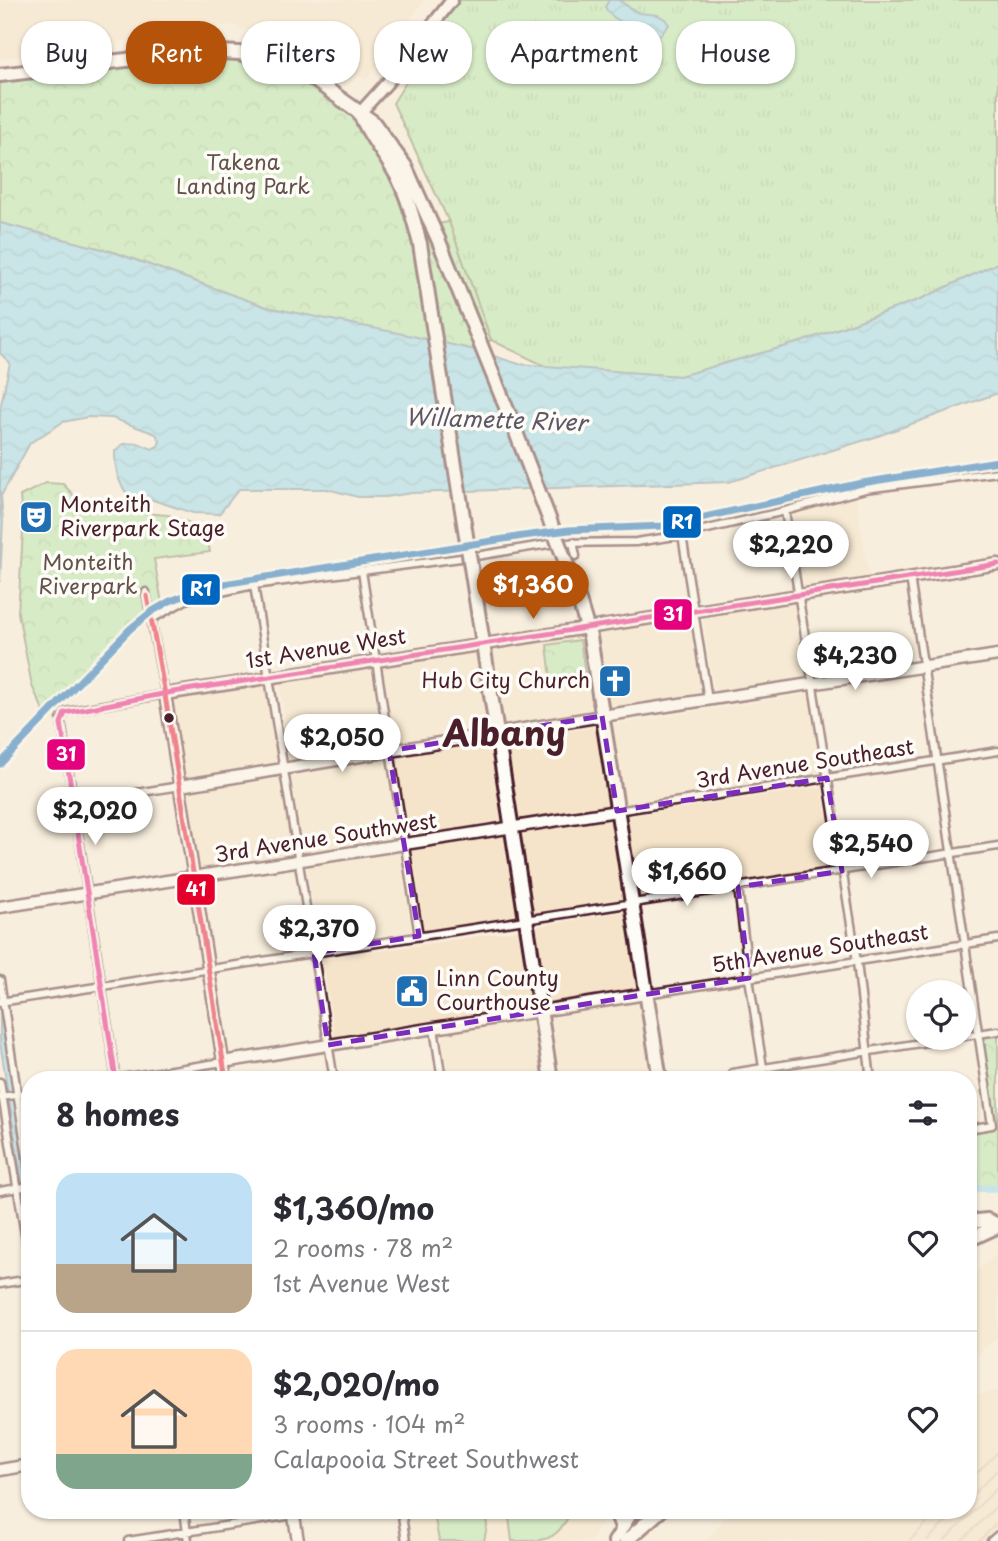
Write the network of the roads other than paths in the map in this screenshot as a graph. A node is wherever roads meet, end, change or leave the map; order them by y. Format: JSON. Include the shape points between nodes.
{"nodes":[{"id":1,"x":452,"y":0,"type":"edge"},
{"id":2,"x":0,"y":75,"type":"edge"},
{"id":3,"x":359,"y":114,"type":"junction"},
{"id":4,"x":998,"y":472,"type":"edge"},
{"id":5,"x":785,"y":511,"type":"junction"},
{"id":6,"x":682,"y":535,"type":"junction"},
{"id":7,"x":573,"y":542,"type":"junction"},
{"id":8,"x":576,"y":556,"type":"dead end"},
{"id":9,"x":998,"y":564,"type":"edge"},
{"id":10,"x":362,"y":571,"type":"junction"},
{"id":11,"x":910,"y":577,"type":"junction"},
{"id":12,"x":254,"y":585,"type":"junction"},
{"id":13,"x":146,"y":592,"type":"dead end"},
{"id":14,"x":798,"y":595,"type":"junction"},
{"id":15,"x":694,"y":611,"type":"junction"},
{"id":16,"x":152,"y":619,"type":"junction"},
{"id":17,"x":588,"y":628,"type":"junction"},
{"id":18,"x":483,"y":645,"type":"junction"},
{"id":19,"x":998,"y":655,"type":"edge"},
{"id":20,"x":375,"y":661,"type":"junction"},
{"id":21,"x":924,"y":666,"type":"junction"},
{"id":22,"x":270,"y":677,"type":"junction"},
{"id":23,"x":812,"y":684,"type":"junction"},
{"id":24,"x":165,"y":694,"type":"junction"},
{"id":25,"x":708,"y":700,"type":"junction"},
{"id":26,"x":602,"y":716,"type":"junction"},
{"id":27,"x":497,"y":734,"type":"junction"},
{"id":28,"x":389,"y":751,"type":"junction"},
{"id":29,"x":998,"y":751,"type":"edge"},
{"id":30,"x":937,"y":760,"type":"junction"},
{"id":31,"x":284,"y":769,"type":"junction"},
{"id":32,"x":827,"y":778,"type":"junction"},
{"id":33,"x":180,"y":786,"type":"junction"},
{"id":34,"x":74,"y":803,"type":"junction"},
{"id":35,"x":617,"y":811,"type":"junction"},
{"id":36,"x":511,"y":828,"type":"junction"},
{"id":37,"x":404,"y":846,"type":"junction"},
{"id":38,"x":998,"y":846,"type":"edge"},
{"id":39,"x":951,"y":854,"type":"junction"},
{"id":40,"x":299,"y":862,"type":"junction"},
{"id":41,"x":842,"y":871,"type":"junction"},
{"id":42,"x":194,"y":878,"type":"junction"},
{"id":43,"x":738,"y":887,"type":"junction"},
{"id":44,"x":88,"y":895,"type":"junction"},
{"id":45,"x":632,"y":903,"type":"junction"},
{"id":46,"x":0,"y":907,"type":"edge"},
{"id":47,"x":526,"y":920,"type":"junction"},
{"id":48,"x":419,"y":936,"type":"junction"},
{"id":49,"x":998,"y":939,"type":"edge"},
{"id":50,"x":966,"y":945,"type":"junction"},
{"id":51,"x":314,"y":953,"type":"junction"},
{"id":52,"x":856,"y":962,"type":"junction"},
{"id":53,"x":208,"y":969,"type":"junction"},
{"id":54,"x":749,"y":978,"type":"junction"},
{"id":55,"x":0,"y":980,"type":"edge"},
{"id":56,"x":102,"y":985,"type":"junction"},
{"id":57,"x":646,"y":993,"type":"junction"},
{"id":58,"x":2,"y":1002,"type":"edge"},
{"id":59,"x":541,"y":1012,"type":"junction"},
{"id":60,"x":434,"y":1028,"type":"junction"},
{"id":61,"x":998,"y":1031,"type":"edge"},
{"id":62,"x":977,"y":1034,"type":"junction"},
{"id":63,"x":328,"y":1045,"type":"junction"},
{"id":64,"x":906,"y":1046,"type":"edge"},
{"id":65,"x":867,"y":1052,"type":"junction"},
{"id":66,"x":223,"y":1062,"type":"junction"},
{"id":67,"x":763,"y":1068,"type":"junction"},
{"id":68,"x":113,"y":1071,"type":"edge"},
{"id":69,"x":165,"y":1071,"type":"edge"},
{"id":70,"x":224,"y":1071,"type":"edge"},
{"id":71,"x":332,"y":1071,"type":"edge"},
{"id":72,"x":441,"y":1071,"type":"edge"},
{"id":73,"x":550,"y":1071,"type":"edge"},
{"id":74,"x":659,"y":1071,"type":"edge"},
{"id":75,"x":744,"y":1071,"type":"edge"},
{"id":76,"x":764,"y":1071,"type":"edge"},
{"id":77,"x":870,"y":1071,"type":"edge"},
{"id":78,"x":0,"y":1082,"type":"edge"},
{"id":79,"x":21,"y":1094,"type":"edge"},
{"id":80,"x":16,"y":1095,"type":"junction"},
{"id":81,"x":3,"y":1097,"type":"edge"},
{"id":82,"x":21,"y":1124,"type":"edge"},
{"id":83,"x":977,"y":1128,"type":"edge"},
{"id":84,"x":20,"y":1188,"type":"junction"},
{"id":85,"x":0,"y":1191,"type":"edge"},
{"id":86,"x":21,"y":1196,"type":"edge"},
{"id":87,"x":977,"y":1221,"type":"edge"},
{"id":88,"x":998,"y":1225,"type":"edge"},
{"id":89,"x":977,"y":1231,"type":"edge"},
{"id":90,"x":977,"y":1236,"type":"edge"},
{"id":91,"x":21,"y":1280,"type":"edge"},
{"id":92,"x":0,"y":1284,"type":"edge"},
{"id":93,"x":21,"y":1466,"type":"edge"},
{"id":94,"x":0,"y":1470,"type":"edge"},
{"id":95,"x":185,"y":1519,"type":"edge"},
{"id":96,"x":260,"y":1519,"type":"edge"},
{"id":97,"x":295,"y":1519,"type":"edge"},
{"id":98,"x":402,"y":1519,"type":"edge"},
{"id":99,"x":619,"y":1519,"type":"edge"},
{"id":100,"x":628,"y":1519,"type":"edge"},
{"id":101,"x":651,"y":1519,"type":"edge"},
{"id":102,"x":622,"y":1527,"type":"junction"},
{"id":103,"x":187,"y":1532,"type":"junction"},
{"id":104,"x":998,"y":1535,"type":"edge"},
{"id":105,"x":128,"y":1541,"type":"edge"},
{"id":106,"x":188,"y":1541,"type":"edge"},
{"id":107,"x":298,"y":1541,"type":"edge"},
{"id":108,"x":406,"y":1541,"type":"edge"},
{"id":109,"x":614,"y":1541,"type":"edge"},
{"id":110,"x":626,"y":1541,"type":"edge"},
{"id":111,"x":991,"y":1541,"type":"edge"}],
"edges":[{"from":1,"to":3,"type":"main road"},
{"from":2,"to":3,"type":"highway","via":[[181,52],[226,52],[295,70]]},
{"from":3,"to":17,"type":"highway","bridge":true,"via":[[373,122],[401,159],[438,239]]},
{"from":3,"to":18,"type":"highway","bridge":true,"via":[[398,177],[420,244]]},
{"from":4,"to":5,"type":"street","via":[[865,489]]},
{"from":5,"to":6,"type":"street"},
{"from":5,"to":14,"type":"street"},
{"from":6,"to":7,"type":"street","via":[[636,542]]},
{"from":6,"to":15,"type":"street"},
{"from":7,"to":8,"type":"street"},
{"from":7,"to":10,"type":"street"},
{"from":9,"to":11,"type":"street","name":"1st Avenue West"},
{"from":10,"to":12,"type":"street"},
{"from":10,"to":20,"type":"street"},
{"from":11,"to":14,"type":"street","name":"1st Avenue West"},
{"from":11,"to":21,"type":"street"},
{"from":12,"to":16,"type":"street","via":[[188,599]]},
{"from":12,"to":22,"type":"street"},
{"from":13,"to":16,"type":"street"},
{"from":14,"to":15,"type":"street","name":"1st Avenue West"},
{"from":14,"to":23,"type":"street"},
{"from":15,"to":17,"type":"street","name":"1st Avenue West"},
{"from":15,"to":25,"type":"street"},
{"from":16,"to":24,"type":"street"},
{"from":17,"to":18,"type":"street","name":"1st Avenue West"},
{"from":17,"to":26,"type":"highway"},
{"from":18,"to":20,"type":"street","name":"1st Avenue West"},
{"from":18,"to":27,"type":"highway"},
{"from":19,"to":21,"type":"street"},
{"from":20,"to":22,"type":"street","name":"1st Avenue West"},
{"from":20,"to":28,"type":"street"},
{"from":21,"to":23,"type":"street"},
{"from":21,"to":30,"type":"street"},
{"from":22,"to":24,"type":"street","name":"1st Avenue West"},
{"from":22,"to":31,"type":"street"},
{"from":23,"to":25,"type":"street"},
{"from":23,"to":32,"type":"street"},
{"from":24,"to":33,"type":"street"},
{"from":24,"to":34,"type":"street","name":"1st Avenue West","via":[[63,715]]},
{"from":25,"to":26,"type":"street"},
{"from":26,"to":27,"type":"street"},
{"from":26,"to":35,"type":"highway"},
{"from":27,"to":28,"type":"street"},
{"from":27,"to":36,"type":"highway"},
{"from":28,"to":31,"type":"street"},
{"from":28,"to":37,"type":"street"},
{"from":29,"to":30,"type":"street","name":"3rd Avenue Southeast"},
{"from":30,"to":32,"type":"street","name":"3rd Avenue Southeast"},
{"from":30,"to":39,"type":"street"},
{"from":31,"to":33,"type":"street"},
{"from":31,"to":40,"type":"street"},
{"from":32,"to":35,"type":"street","name":"3rd Avenue Southeast"},
{"from":32,"to":41,"type":"street"},
{"from":33,"to":34,"type":"street"},
{"from":33,"to":42,"type":"street"},
{"from":34,"to":44,"type":"street"},
{"from":35,"to":36,"type":"street","name":"3rd Avenue Southwest"},
{"from":35,"to":45,"type":"highway"},
{"from":36,"to":37,"type":"street","name":"3rd Avenue Southwest"},
{"from":36,"to":47,"type":"highway"},
{"from":37,"to":40,"type":"street","name":"3rd Avenue Southwest"},
{"from":37,"to":48,"type":"street"},
{"from":38,"to":39,"type":"street"},
{"from":39,"to":41,"type":"street"},
{"from":39,"to":50,"type":"street"},
{"from":40,"to":42,"type":"street","name":"3rd Avenue Southwest"},
{"from":40,"to":51,"type":"street"},
{"from":41,"to":43,"type":"street"},
{"from":41,"to":52,"type":"street"},
{"from":42,"to":44,"type":"street","name":"3rd Avenue Southwest"},
{"from":42,"to":53,"type":"street"},
{"from":43,"to":45,"type":"street"},
{"from":43,"to":54,"type":"street"},
{"from":44,"to":46,"type":"street","name":"3rd Avenue Southwest"},
{"from":44,"to":56,"type":"street"},
{"from":45,"to":47,"type":"street"},
{"from":45,"to":57,"type":"highway"},
{"from":47,"to":48,"type":"street"},
{"from":47,"to":59,"type":"highway"},
{"from":48,"to":51,"type":"street"},
{"from":49,"to":50,"type":"street","name":"5th Avenue Southeast"},
{"from":50,"to":52,"type":"street","name":"5th Avenue Southeast"},
{"from":50,"to":62,"type":"street"},
{"from":51,"to":53,"type":"street"},
{"from":51,"to":63,"type":"street"},
{"from":52,"to":54,"type":"street","name":"5th Avenue Southeast"},
{"from":52,"to":65,"type":"street"},
{"from":53,"to":56,"type":"street"},
{"from":53,"to":66,"type":"street"},
{"from":54,"to":57,"type":"street","name":"5th Avenue Southeast"},
{"from":54,"to":67,"type":"street"},
{"from":55,"to":58,"type":"street"},
{"from":56,"to":58,"type":"street"},
{"from":56,"to":68,"type":"street"},
{"from":57,"to":59,"type":"street"},
{"from":57,"to":74,"type":"highway"},
{"from":58,"to":80,"type":"street"},
{"from":59,"to":60,"type":"street"},
{"from":59,"to":73,"type":"highway"},
{"from":60,"to":63,"type":"street"},
{"from":60,"to":72,"type":"street"},
{"from":61,"to":62,"type":"street"},
{"from":62,"to":83,"type":"street","via":[[992,1125]]},
{"from":63,"to":66,"type":"street"},
{"from":63,"to":71,"type":"street"},
{"from":64,"to":65,"type":"street"},
{"from":65,"to":67,"type":"street"},
{"from":65,"to":77,"type":"street"},
{"from":66,"to":69,"type":"street"},
{"from":66,"to":70,"type":"street"},
{"from":67,"to":75,"type":"street"},
{"from":67,"to":76,"type":"street"},
{"from":78,"to":81,"type":"street"},
{"from":79,"to":80,"type":"street"},
{"from":80,"to":81,"type":"street"},
{"from":80,"to":82,"type":"street"},
{"from":81,"to":84,"type":"street"},
{"from":84,"to":85,"type":"street"},
{"from":84,"to":86,"type":"street"},
{"from":87,"to":88,"type":"highway"},
{"from":88,"to":89,"type":"highway"},
{"from":88,"to":90,"type":"highway"},
{"from":91,"to":92,"type":"street"},
{"from":93,"to":94,"type":"street"},
{"from":95,"to":103,"type":"street"},
{"from":96,"to":103,"type":"street"},
{"from":97,"to":107,"type":"street"},
{"from":98,"to":108,"type":"street"},
{"from":99,"to":102,"type":"highway"},
{"from":100,"to":102,"type":"main road"},
{"from":101,"to":110,"type":"highway"},
{"from":102,"to":109,"type":"main road"},
{"from":103,"to":105,"type":"street"},
{"from":103,"to":106,"type":"street"},
{"from":104,"to":111,"type":"street"}]}
